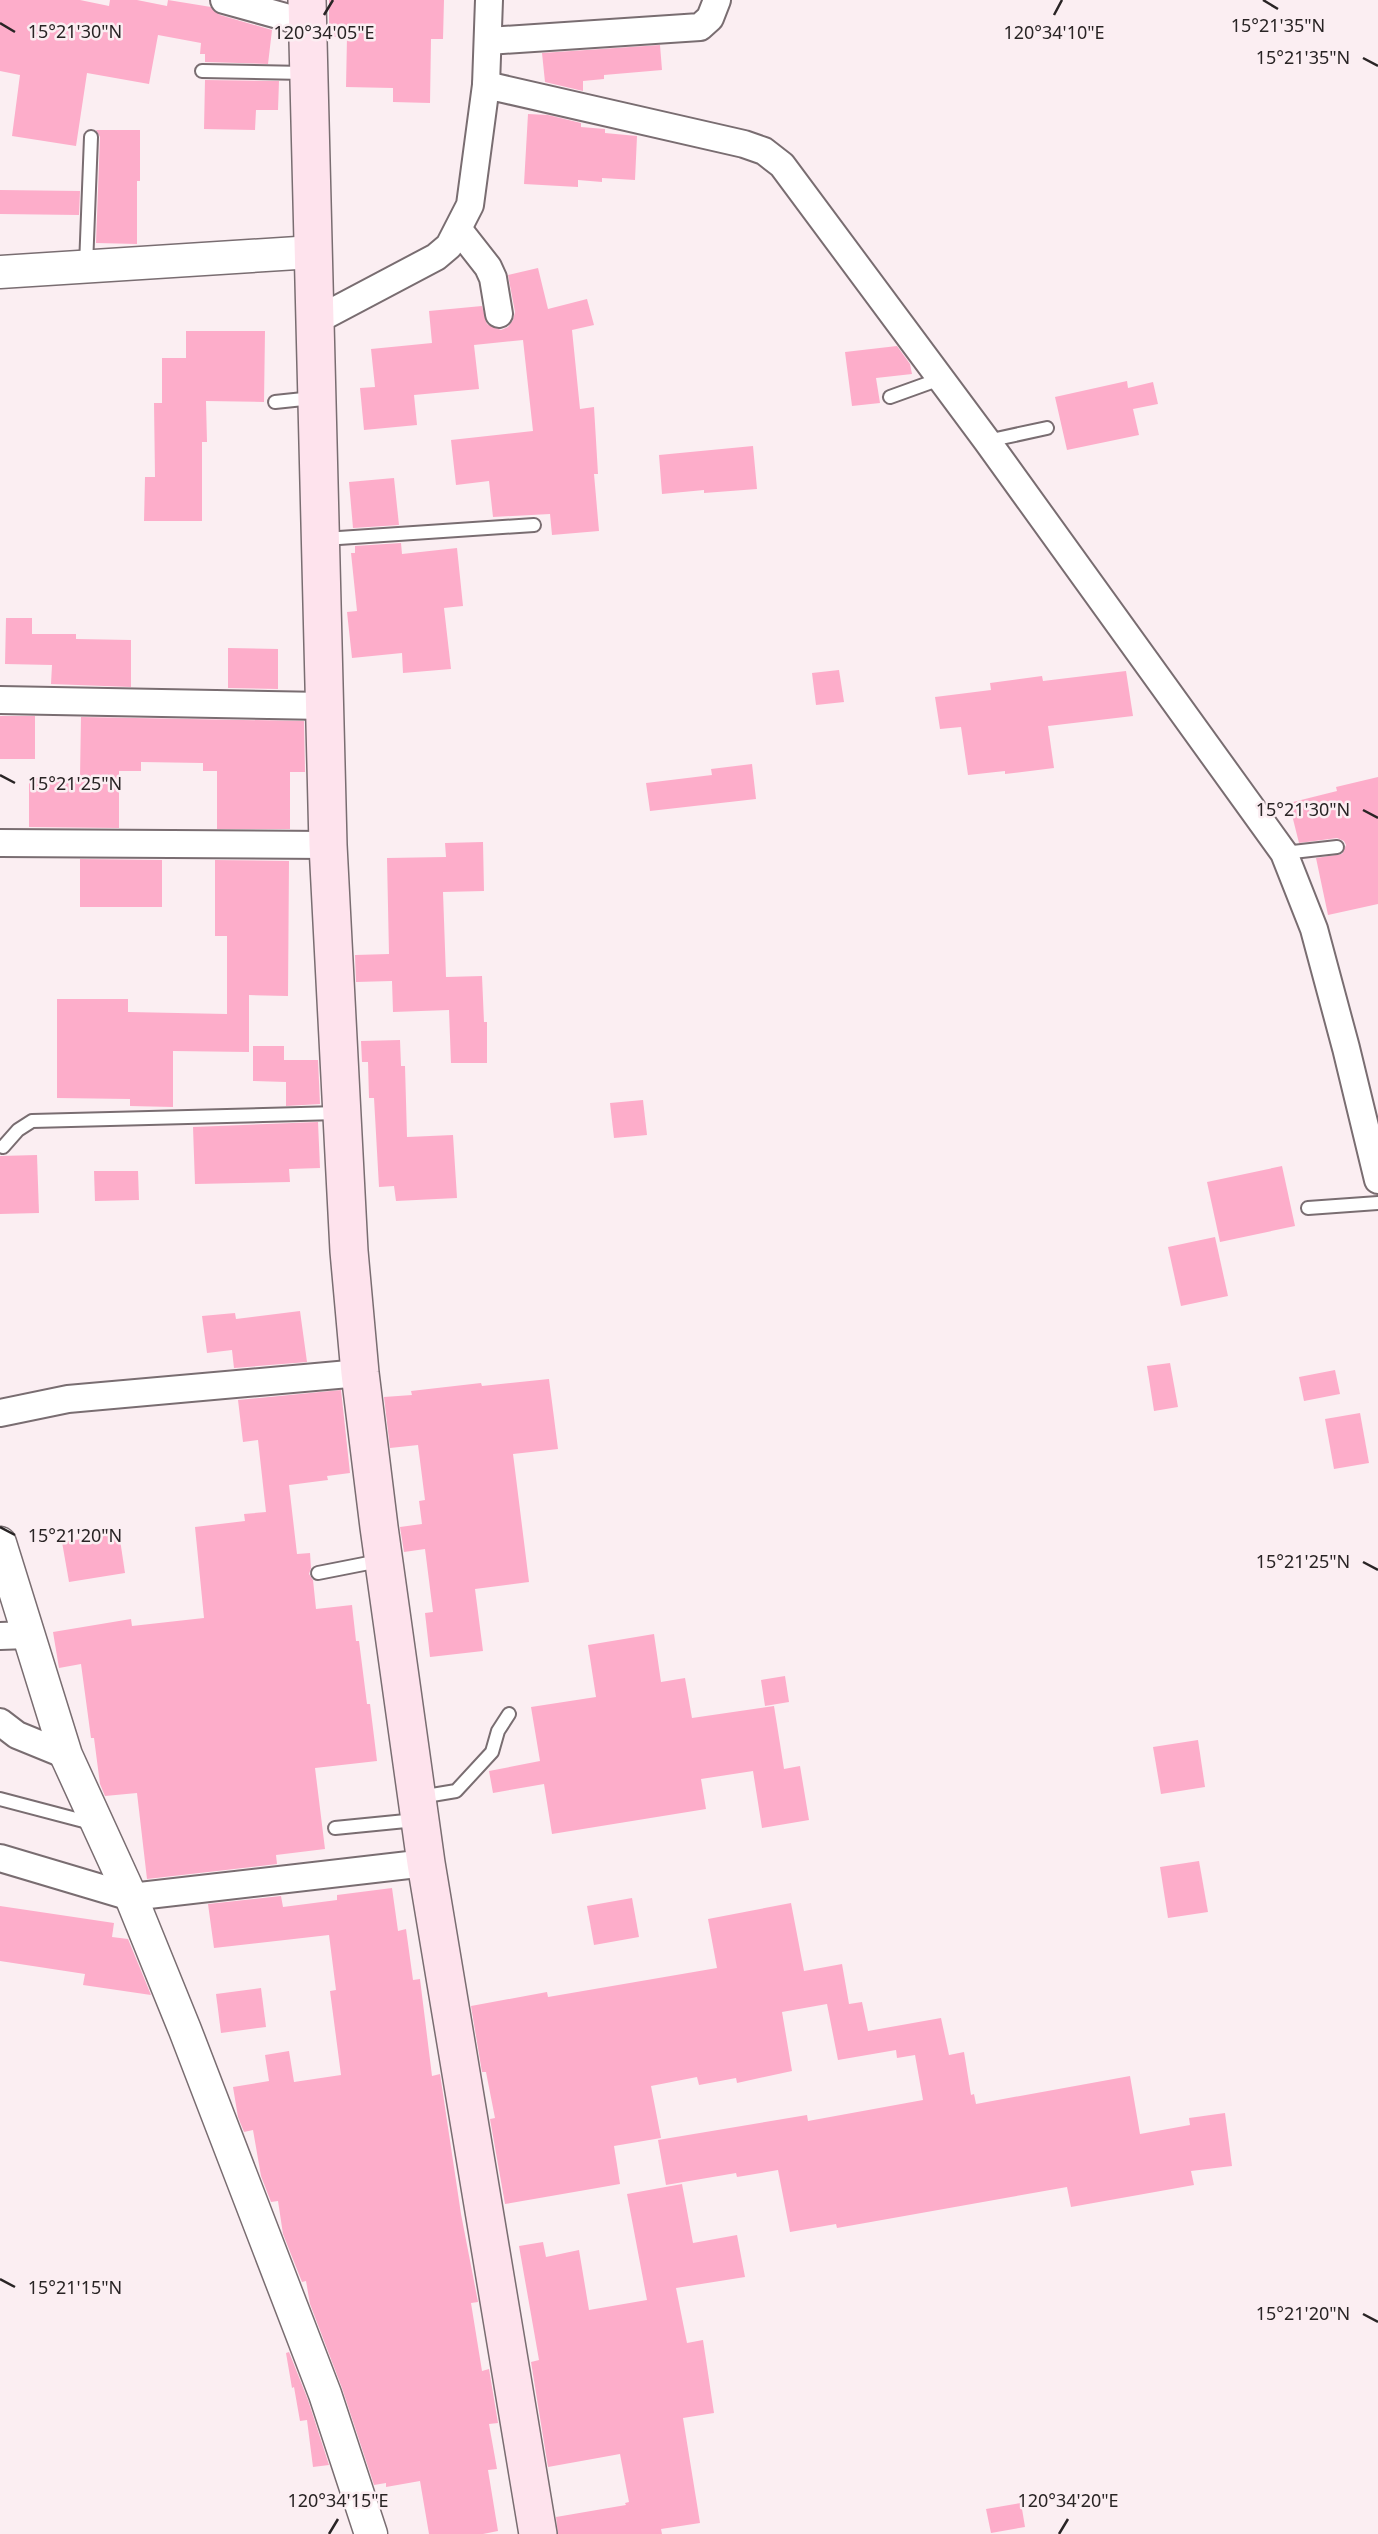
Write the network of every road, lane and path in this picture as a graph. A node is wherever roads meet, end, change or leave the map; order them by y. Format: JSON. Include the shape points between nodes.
{"nodes":[{"id":1,"x":224,"y":0,"type":"edge"},
{"id":2,"x":489,"y":0,"type":"edge"},
{"id":3,"x":717,"y":0,"type":"edge"},
{"id":4,"x":307,"y":11,"type":"edge"},
{"id":5,"x":488,"y":41,"type":"junction"},
{"id":6,"x":202,"y":71,"type":"dead end"},
{"id":7,"x":309,"y":73,"type":"junction"},
{"id":8,"x":486,"y":85,"type":"junction"},
{"id":9,"x":91,"y":137,"type":"dead end"},
{"id":10,"x":459,"y":230,"type":"junction"},
{"id":11,"x":313,"y":252,"type":"junction"},
{"id":12,"x":86,"y":266,"type":"junction"},
{"id":13,"x":0,"y":272,"type":"edge"},
{"id":14,"x":499,"y":314,"type":"dead end"},
{"id":15,"x":315,"y":321,"type":"junction"},
{"id":16,"x":940,"y":379,"type":"junction"},
{"id":17,"x":890,"y":397,"type":"dead end"},
{"id":18,"x":317,"y":398,"type":"junction"},
{"id":19,"x":275,"y":402,"type":"dead end"},
{"id":20,"x":1047,"y":428,"type":"dead end"},
{"id":21,"x":986,"y":442,"type":"junction"},
{"id":22,"x":534,"y":525,"type":"dead end"},
{"id":23,"x":320,"y":539,"type":"junction"},
{"id":24,"x":0,"y":700,"type":"edge"},
{"id":25,"x":325,"y":706,"type":"junction"},
{"id":26,"x":0,"y":843,"type":"edge"},
{"id":27,"x":328,"y":845,"type":"junction"},
{"id":28,"x":1337,"y":846,"type":"dead end"},
{"id":29,"x":1284,"y":852,"type":"junction"},
{"id":30,"x":342,"y":1113,"type":"junction"},
{"id":31,"x":3,"y":1147,"type":"dead end"},
{"id":32,"x":1378,"y":1180,"type":"edge"},
{"id":33,"x":1378,"y":1203,"type":"edge"},
{"id":34,"x":1308,"y":1208,"type":"dead end"},
{"id":35,"x":360,"y":1373,"type":"junction"},
{"id":36,"x":0,"y":1413,"type":"edge"},
{"id":37,"x":0,"y":1543,"type":"edge"},
{"id":38,"x":383,"y":1560,"type":"junction"},
{"id":39,"x":318,"y":1573,"type":"dead end"},
{"id":40,"x":14,"y":1635,"type":"edge"},
{"id":41,"x":509,"y":1714,"type":"dead end"},
{"id":42,"x":0,"y":1722,"type":"edge"},
{"id":43,"x":66,"y":1755,"type":"junction"},
{"id":44,"x":0,"y":1799,"type":"edge"},
{"id":45,"x":418,"y":1808,"type":"junction"},
{"id":46,"x":98,"y":1825,"type":"junction"},
{"id":47,"x":335,"y":1828,"type":"dead end"},
{"id":48,"x":0,"y":1858,"type":"edge"},
{"id":49,"x":426,"y":1863,"type":"junction"},
{"id":50,"x":131,"y":1897,"type":"junction"},
{"id":51,"x":371,"y":2534,"type":"edge"},
{"id":52,"x":538,"y":2534,"type":"edge"}],
"edges":[{"from":1,"to":4,"type":"street"},
{"from":2,"to":5,"type":"street"},
{"from":3,"to":5,"type":"street","via":[[710,18],[700,27]]},
{"from":4,"to":7,"type":"main road"},
{"from":5,"to":8,"type":"street"},
{"from":6,"to":7,"type":"lane"},
{"from":7,"to":11,"type":"main road"},
{"from":8,"to":10,"type":"street","via":[[470,205]]},
{"from":8,"to":16,"type":"street","via":[[744,144],[774,157]]},
{"from":9,"to":12,"type":"lane"},
{"from":10,"to":14,"type":"street","via":[[488,267]]},
{"from":10,"to":15,"type":"street","via":[[436,257]]},
{"from":11,"to":12,"type":"street"},
{"from":11,"to":15,"type":"main road"},
{"from":12,"to":13,"type":"street"},
{"from":15,"to":18,"type":"main road"},
{"from":16,"to":17,"type":"lane"},
{"from":16,"to":21,"type":"street"},
{"from":18,"to":19,"type":"lane"},
{"from":18,"to":23,"type":"main road"},
{"from":20,"to":21,"type":"lane"},
{"from":21,"to":29,"type":"street"},
{"from":22,"to":23,"type":"lane"},
{"from":23,"to":25,"type":"main road"},
{"from":24,"to":25,"type":"street"},
{"from":25,"to":27,"type":"main road"},
{"from":26,"to":27,"type":"street"},
{"from":27,"to":30,"type":"main road"},
{"from":28,"to":29,"type":"lane"},
{"from":29,"to":32,"type":"street","via":[[1314,929]]},
{"from":30,"to":31,"type":"lane","via":[[32,1121]]},
{"from":30,"to":35,"type":"main road"},
{"from":33,"to":34,"type":"lane"},
{"from":35,"to":36,"type":"street","via":[[68,1399]]},
{"from":35,"to":38,"type":"main road"},
{"from":37,"to":40,"type":"street"},
{"from":38,"to":39,"type":"lane"},
{"from":38,"to":45,"type":"main road"},
{"from":40,"to":43,"type":"street"},
{"from":41,"to":45,"type":"lane","via":[[492,1752],[456,1791]]},
{"from":42,"to":43,"type":"street","via":[[17,1735]]},
{"from":43,"to":46,"type":"street"},
{"from":44,"to":46,"type":"lane"},
{"from":45,"to":47,"type":"lane"},
{"from":45,"to":49,"type":"main road"},
{"from":46,"to":50,"type":"street"},
{"from":48,"to":50,"type":"street"},
{"from":49,"to":50,"type":"street"},
{"from":49,"to":52,"type":"main road"},
{"from":50,"to":51,"type":"street","via":[[325,2394]]}]}
